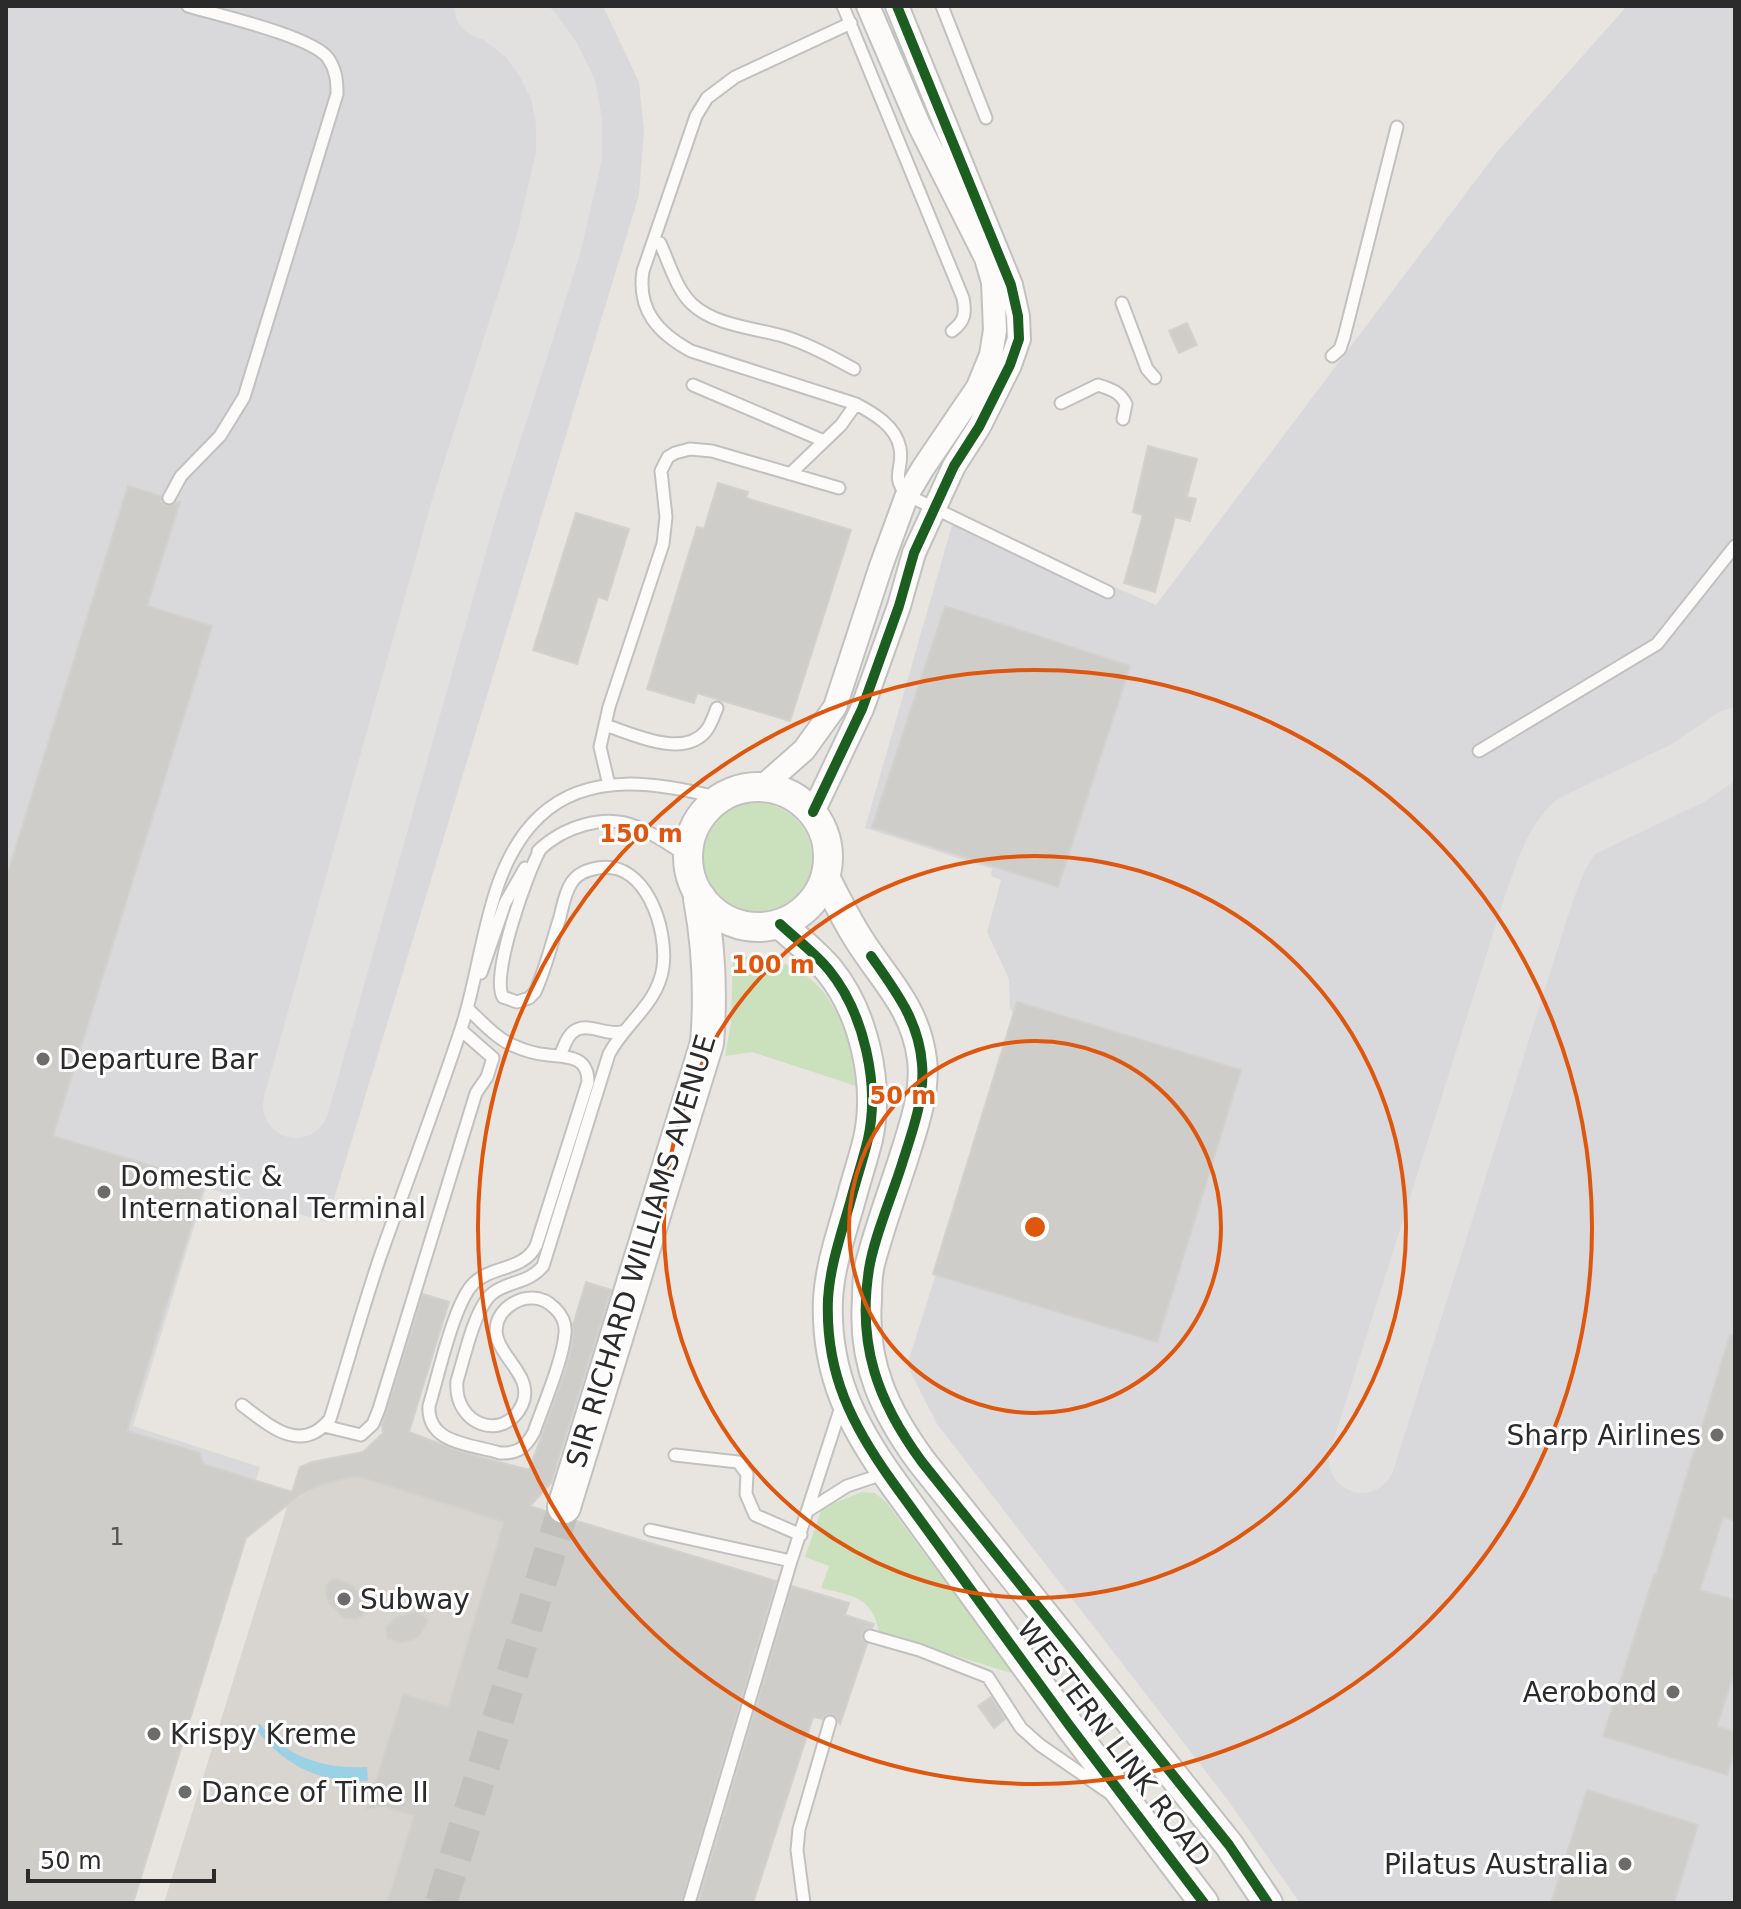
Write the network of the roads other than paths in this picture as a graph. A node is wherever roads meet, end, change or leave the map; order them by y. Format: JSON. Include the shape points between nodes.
{"nodes":[{"id":1,"x":188,"y":6,"type":"edge"},
{"id":2,"x":843,"y":6,"type":"edge"},
{"id":3,"x":868,"y":6,"type":"edge"},
{"id":4,"x":897,"y":6,"type":"edge"},
{"id":5,"x":942,"y":6,"type":"edge"},
{"id":6,"x":851,"y":23,"type":"junction"},
{"id":7,"x":986,"y":118,"type":"dead end"},
{"id":8,"x":1397,"y":127,"type":"dead end"},
{"id":9,"x":660,"y":243,"type":"dead end"},
{"id":10,"x":1122,"y":303,"type":"dead end"},
{"id":11,"x":952,"y":331,"type":"dead end"},
{"id":12,"x":1332,"y":356,"type":"dead end"},
{"id":13,"x":854,"y":369,"type":"dead end"},
{"id":14,"x":1155,"y":378,"type":"dead end"},
{"id":15,"x":693,"y":385,"type":"dead end"},
{"id":16,"x":1061,"y":403,"type":"dead end"},
{"id":17,"x":856,"y":404,"type":"junction"},
{"id":18,"x":1123,"y":419,"type":"dead end"},
{"id":19,"x":824,"y":441,"type":"junction"},
{"id":20,"x":790,"y":474,"type":"junction"},
{"id":21,"x":839,"y":488,"type":"dead end"},
{"id":22,"x":907,"y":495,"type":"junction"},
{"id":23,"x":169,"y":498,"type":"dead end"},
{"id":24,"x":935,"y":507,"type":"junction"},
{"id":25,"x":1735,"y":546,"type":"edge"},
{"id":26,"x":1108,"y":592,"type":"dead end"},
{"id":27,"x":717,"y":708,"type":"dead end"},
{"id":28,"x":605,"y":725,"type":"junction"},
{"id":29,"x":1479,"y":751,"type":"dead end"},
{"id":30,"x":609,"y":785,"type":"junction"},
{"id":31,"x":762,"y":787,"type":"junction"},
{"id":32,"x":719,"y":798,"type":"junction"},
{"id":33,"x":813,"y":812,"type":"junction"},
{"id":34,"x":541,"y":848,"type":"junction"},
{"id":35,"x":687,"y":856,"type":"junction"},
{"id":36,"x":826,"y":879,"type":"junction"},
{"id":37,"x":700,"y":899,"type":"junction"},
{"id":38,"x":780,"y":924,"type":"junction"},
{"id":39,"x":474,"y":988,"type":"junction"},
{"id":40,"x":468,"y":1009,"type":"junction"},
{"id":41,"x":461,"y":1030,"type":"junction"},
{"id":42,"x":625,"y":1031,"type":"junction"},
{"id":43,"x":560,"y":1055,"type":"junction"},
{"id":44,"x":844,"y":1399,"type":"junction"},
{"id":45,"x":242,"y":1405,"type":"dead end"},
{"id":46,"x":324,"y":1426,"type":"junction"},
{"id":47,"x":675,"y":1455,"type":"dead end"},
{"id":48,"x":886,"y":1473,"type":"junction"},
{"id":49,"x":564,"y":1507,"type":"tunnel mouth"},
{"id":50,"x":809,"y":1510,"type":"junction"},
{"id":51,"x":650,"y":1530,"type":"dead end"},
{"id":52,"x":801,"y":1535,"type":"junction"},
{"id":53,"x":791,"y":1561,"type":"junction"},
{"id":54,"x":870,"y":1636,"type":"dead end"},
{"id":55,"x":830,"y":1722,"type":"dead end"},
{"id":56,"x":1132,"y":1808,"type":"junction"},
{"id":57,"x":689,"y":1903,"type":"edge"},
{"id":58,"x":804,"y":1903,"type":"edge"},
{"id":59,"x":1204,"y":1903,"type":"edge"},
{"id":60,"x":1268,"y":1903,"type":"edge"}],
"edges":[{"from":1,"to":23,"type":"lane","via":[[320,51],[337,76],[337,94],[244,397]]},
{"from":2,"to":6,"type":"lane"},
{"from":3,"to":22,"type":"street","via":[[897,79],[986,258],[995,304],[986,370]]},
{"from":4,"to":24,"type":"street","via":[[1011,285],[1018,316],[1019,339],[1010,365]]},
{"from":5,"to":7,"type":"lane"},
{"from":6,"to":11,"type":"lane","via":[[963,298],[965,316]]},
{"from":6,"to":17,"type":"lane","via":[[735,77],[707,98],[696,116],[640,290],[660,329],[691,351]]},
{"from":8,"to":12,"type":"lane","via":[[1344,337]]},
{"from":9,"to":13,"type":"lane","via":[[681,288],[701,311],[806,344]]},
{"from":10,"to":14,"type":"lane"},
{"from":15,"to":19,"type":"lane"},
{"from":16,"to":18,"type":"lane","via":[[1098,385],[1122,397]]},
{"from":17,"to":19,"type":"lane"},
{"from":17,"to":22,"type":"lane","via":[[894,435],[900,448],[897,477]]},
{"from":19,"to":20,"type":"lane"},
{"from":20,"to":21,"type":"lane"},
{"from":20,"to":28,"type":"lane","via":[[712,451],[690,449],[668,457],[661,471],[663,544]]},
{"from":22,"to":24,"type":"lane"},
{"from":22,"to":31,"type":"street","via":[[835,707],[804,750]]},
{"from":24,"to":26,"type":"lane"},
{"from":24,"to":33,"type":"street","via":[[914,553],[862,709]]},
{"from":25,"to":29,"type":"lane","via":[[1657,644]]},
{"from":27,"to":28,"type":"lane","via":[[707,730],[678,744]]},
{"from":28,"to":30,"type":"lane","via":[[600,747]]},
{"from":30,"to":32,"type":"lane","via":[[657,785]]},
{"from":30,"to":39,"type":"lane","via":[[553,805],[524,833],[501,877]]},
{"from":31,"to":32,"type":"street"},
{"from":31,"to":33,"type":"street","via":[[790,794]]},
{"from":32,"to":35,"type":"street","via":[[691,833]]},
{"from":33,"to":36,"type":"street","via":[[828,847]]},
{"from":34,"to":35,"type":"lane","via":[[578,826],[618,822]]},
{"from":34,"to":39,"type":"lane","via":[[514,883]]},
{"from":34,"to":42,"type":"lane","via":[[526,878],[500,973],[500,991],[508,1001],[529,998],[572,881],[582,872],[614,868],[627,873],[645,892],[663,942],[657,991]]},
{"from":35,"to":37,"type":"street"},
{"from":36,"to":38,"type":"street","via":[[812,902]]},
{"from":36,"to":60,"type":"street","name":"WESTERN LINK ROAD","via":[[908,1009],[922,1063],[913,1129],[869,1267],[867,1352],[879,1389],[922,1462],[1229,1845]]},
{"from":37,"to":38,"type":"street","via":[[736,924]]},
{"from":37,"to":49,"type":"main road","name":"SIR RICHARD WILLIAMS AVENUE","via":[[709,960],[707,1043]]},
{"from":38,"to":44,"type":"street","name":"WESTERN LINK ROAD","via":[[840,987],[856,1020],[870,1075],[868,1139],[828,1298],[834,1371]]},
{"from":39,"to":40,"type":"lane"},
{"from":40,"to":41,"type":"lane"},
{"from":40,"to":43,"type":"lane","via":[[513,1045]]},
{"from":41,"to":46,"type":"lane"},
{"from":41,"to":46,"type":"lane","via":[[493,1058],[476,1093],[379,1409],[361,1435]]},
{"from":42,"to":43,"type":"lane","via":[[577,1029]]},
{"from":42,"to":43,"type":"lane","via":[[605,1065],[543,1266],[487,1298],[457,1381],[456,1393],[466,1415],[479,1424],[503,1423],[520,1409],[526,1390],[499,1344],[496,1333],[502,1314],[516,1302],[539,1298],[562,1318],[563,1343],[534,1432],[521,1450],[500,1453],[441,1436],[428,1419],[429,1406],[466,1292],[484,1275],[522,1263],[540,1237],[588,1082],[582,1063]]},
{"from":44,"to":48,"type":"street","name":"WESTERN LINK ROAD"},
{"from":44,"to":50,"type":"lane"},
{"from":45,"to":46,"type":"lane","via":[[284,1433],[310,1436]]},
{"from":47,"to":52,"type":"lane","via":[[738,1462],[747,1474],[746,1494],[755,1515]]},
{"from":48,"to":50,"type":"lane","via":[[847,1486]]},
{"from":48,"to":56,"type":"street","name":"WESTERN LINK ROAD"},
{"from":50,"to":52,"type":"lane"},
{"from":51,"to":53,"type":"lane"},
{"from":52,"to":53,"type":"lane"},
{"from":53,"to":57,"type":"lane"},
{"from":54,"to":56,"type":"lane","via":[[988,1677],[1021,1728]]},
{"from":55,"to":58,"type":"lane","via":[[799,1829]]},
{"from":56,"to":59,"type":"street","name":"WESTERN LINK ROAD"}]}
